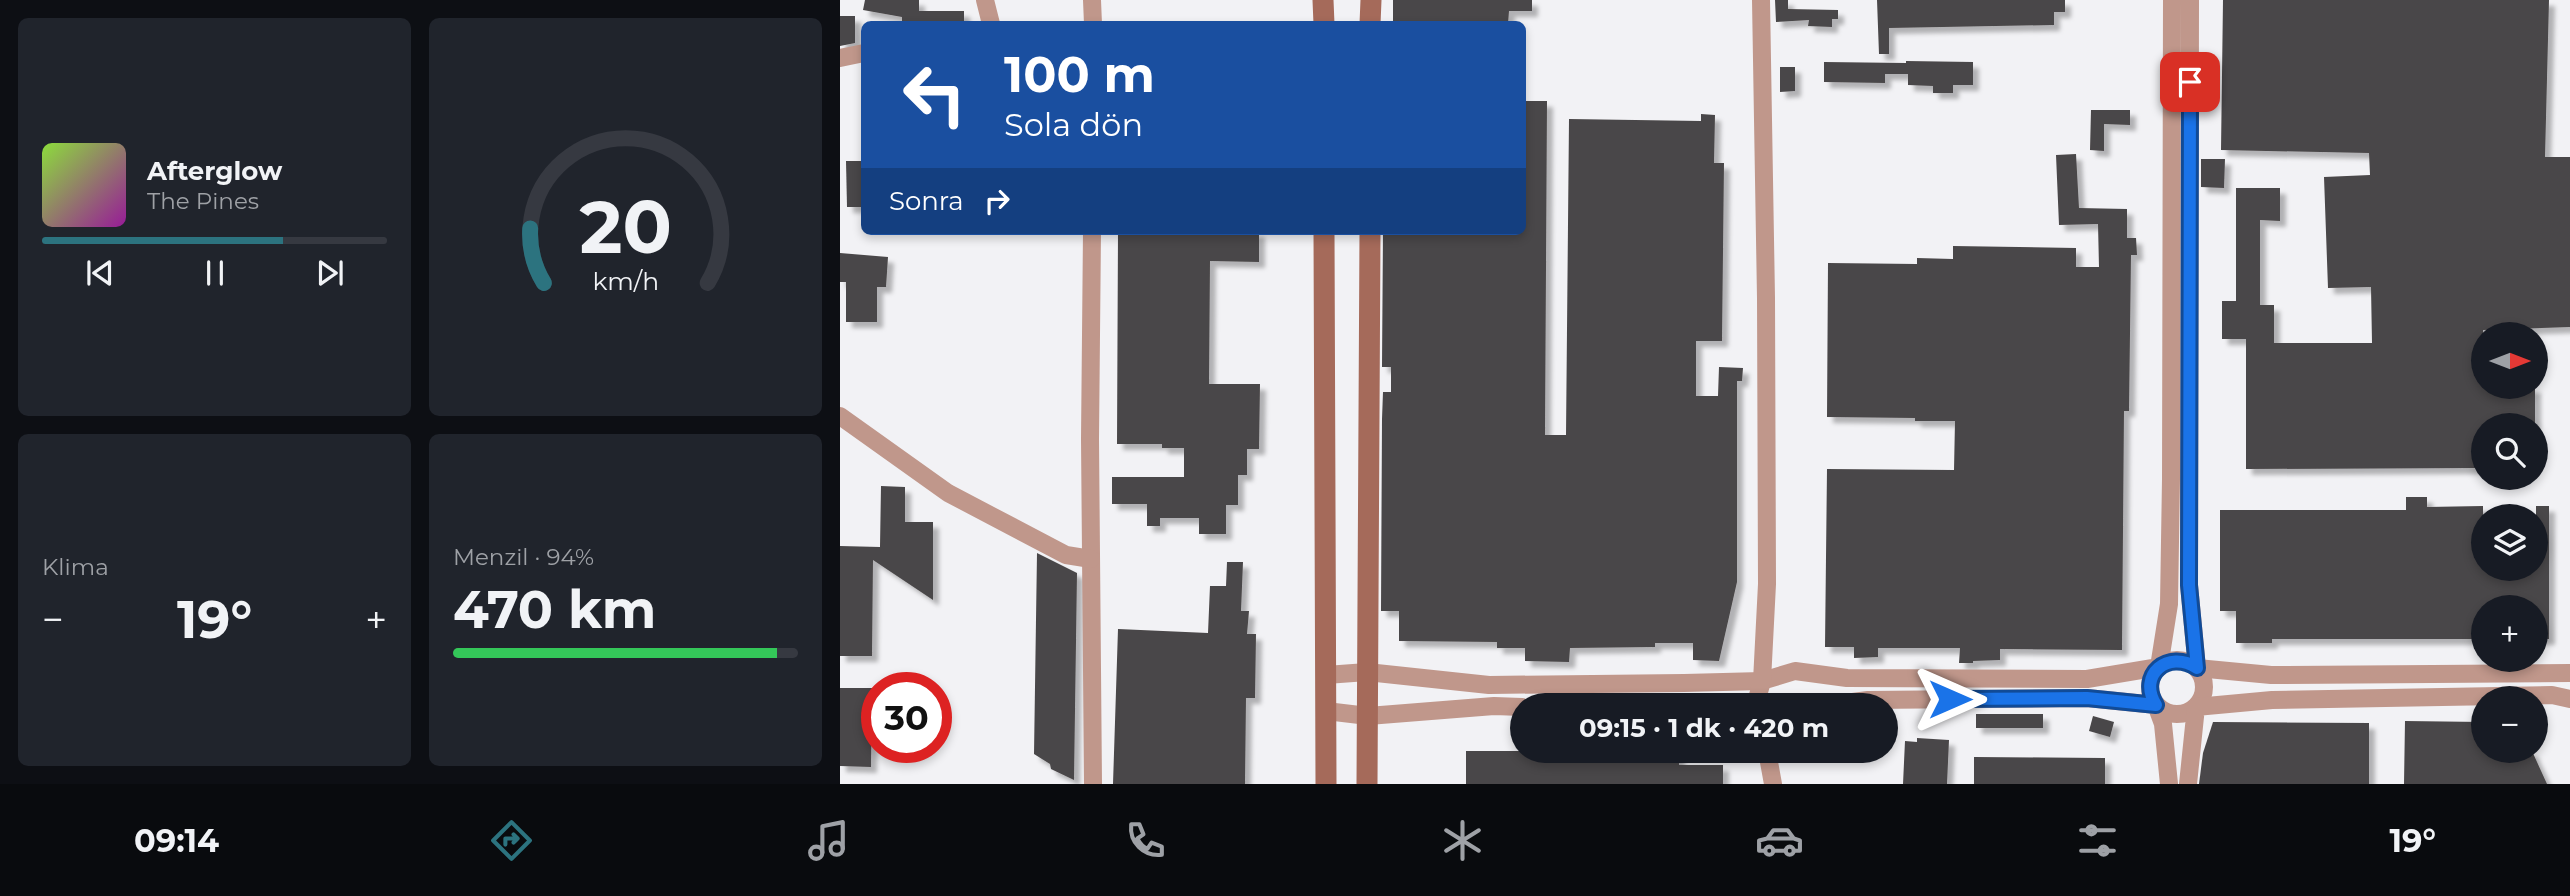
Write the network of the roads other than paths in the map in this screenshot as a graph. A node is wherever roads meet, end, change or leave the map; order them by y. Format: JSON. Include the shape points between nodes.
{"nodes":[{"id":1,"x":985,"y":0,"type":"edge"},
{"id":2,"x":1092,"y":0,"type":"edge"},
{"id":3,"x":1323,"y":0,"type":"edge"},
{"id":4,"x":1371,"y":0,"type":"edge"},
{"id":5,"x":1761,"y":0,"type":"edge"},
{"id":6,"x":2181,"y":3,"type":"edge"},
{"id":7,"x":990,"y":21,"type":"edge"},
{"id":8,"x":1093,"y":21,"type":"edge"},
{"id":9,"x":1324,"y":21,"type":"edge"},
{"id":10,"x":1370,"y":21,"type":"edge"},
{"id":11,"x":861,"y":54,"type":"edge"},
{"id":12,"x":840,"y":58,"type":"edge"},
{"id":13,"x":1092,"y":235,"type":"edge"},
{"id":14,"x":1324,"y":235,"type":"edge"},
{"id":15,"x":1370,"y":235,"type":"edge"},
{"id":16,"x":2180,"y":357,"type":"junction"},
{"id":17,"x":840,"y":416,"type":"edge"},
{"id":18,"x":1091,"y":559,"type":"junction"},
{"id":19,"x":2159,"y":667,"type":"junction"},
{"id":20,"x":2197,"y":668,"type":"junction"},
{"id":21,"x":1367,"y":672,"type":"junction"},
{"id":22,"x":2570,"y":673,"type":"edge"},
{"id":23,"x":1326,"y":675,"type":"junction"},
{"id":24,"x":1762,"y":681,"type":"junction"},
{"id":25,"x":1759,"y":693,"type":"edge"},
{"id":26,"x":2570,"y":699,"type":"edge"},
{"id":27,"x":1898,"y":700,"type":"edge"},
{"id":28,"x":2156,"y":705,"type":"junction"},
{"id":29,"x":1510,"y":707,"type":"edge"},
{"id":30,"x":2196,"y":707,"type":"junction"},
{"id":31,"x":1326,"y":711,"type":"junction"},
{"id":32,"x":1368,"y":716,"type":"junction"},
{"id":33,"x":1769,"y":763,"type":"edge"},
{"id":34,"x":1093,"y":784,"type":"edge"},
{"id":35,"x":1326,"y":784,"type":"edge"},
{"id":36,"x":1367,"y":784,"type":"edge"},
{"id":37,"x":1773,"y":784,"type":"edge"},
{"id":38,"x":2169,"y":784,"type":"edge"},
{"id":39,"x":2188,"y":784,"type":"edge"}],
"edges":[{"from":1,"to":7,"type":"street"},
{"from":2,"to":8,"type":"street"},
{"from":3,"to":9,"type":"street"},
{"from":4,"to":10,"type":"street"},
{"from":5,"to":24,"type":"street","via":[[1767,556]]},
{"from":6,"to":16,"type":"street"},
{"from":11,"to":12,"type":"street"},
{"from":13,"to":18,"type":"street"},
{"from":14,"to":23,"type":"street"},
{"from":15,"to":21,"type":"street"},
{"from":16,"to":19,"type":"street","via":[[2169,604]]},
{"from":16,"to":20,"type":"street"},
{"from":17,"to":18,"type":"street","via":[[948,493],[1066,555]]},
{"from":18,"to":34,"type":"street"},
{"from":19,"to":20,"type":"street","via":[[2174,660]]},
{"from":19,"to":24,"type":"street","via":[[2087,679],[1847,678],[1795,671]]},
{"from":19,"to":28,"type":"street","via":[[2150,690]]},
{"from":20,"to":22,"type":"street","via":[[2271,675]]},
{"from":20,"to":30,"type":"street","via":[[2204,695]]},
{"from":21,"to":23,"type":"street"},
{"from":21,"to":24,"type":"street","via":[[1489,685]]},
{"from":21,"to":32,"type":"street"},
{"from":23,"to":31,"type":"street"},
{"from":24,"to":25,"type":"street"},
{"from":26,"to":30,"type":"street","via":[[2552,695],[2286,699]]},
{"from":27,"to":28,"type":"street","via":[[2087,698]]},
{"from":28,"to":30,"type":"street","via":[[2181,715]]},
{"from":28,"to":38,"type":"street","via":[[2163,724]]},
{"from":29,"to":32,"type":"street"},
{"from":30,"to":39,"type":"street"},
{"from":31,"to":32,"type":"street"},
{"from":31,"to":35,"type":"street"},
{"from":32,"to":36,"type":"street"},
{"from":33,"to":37,"type":"street"}]}
